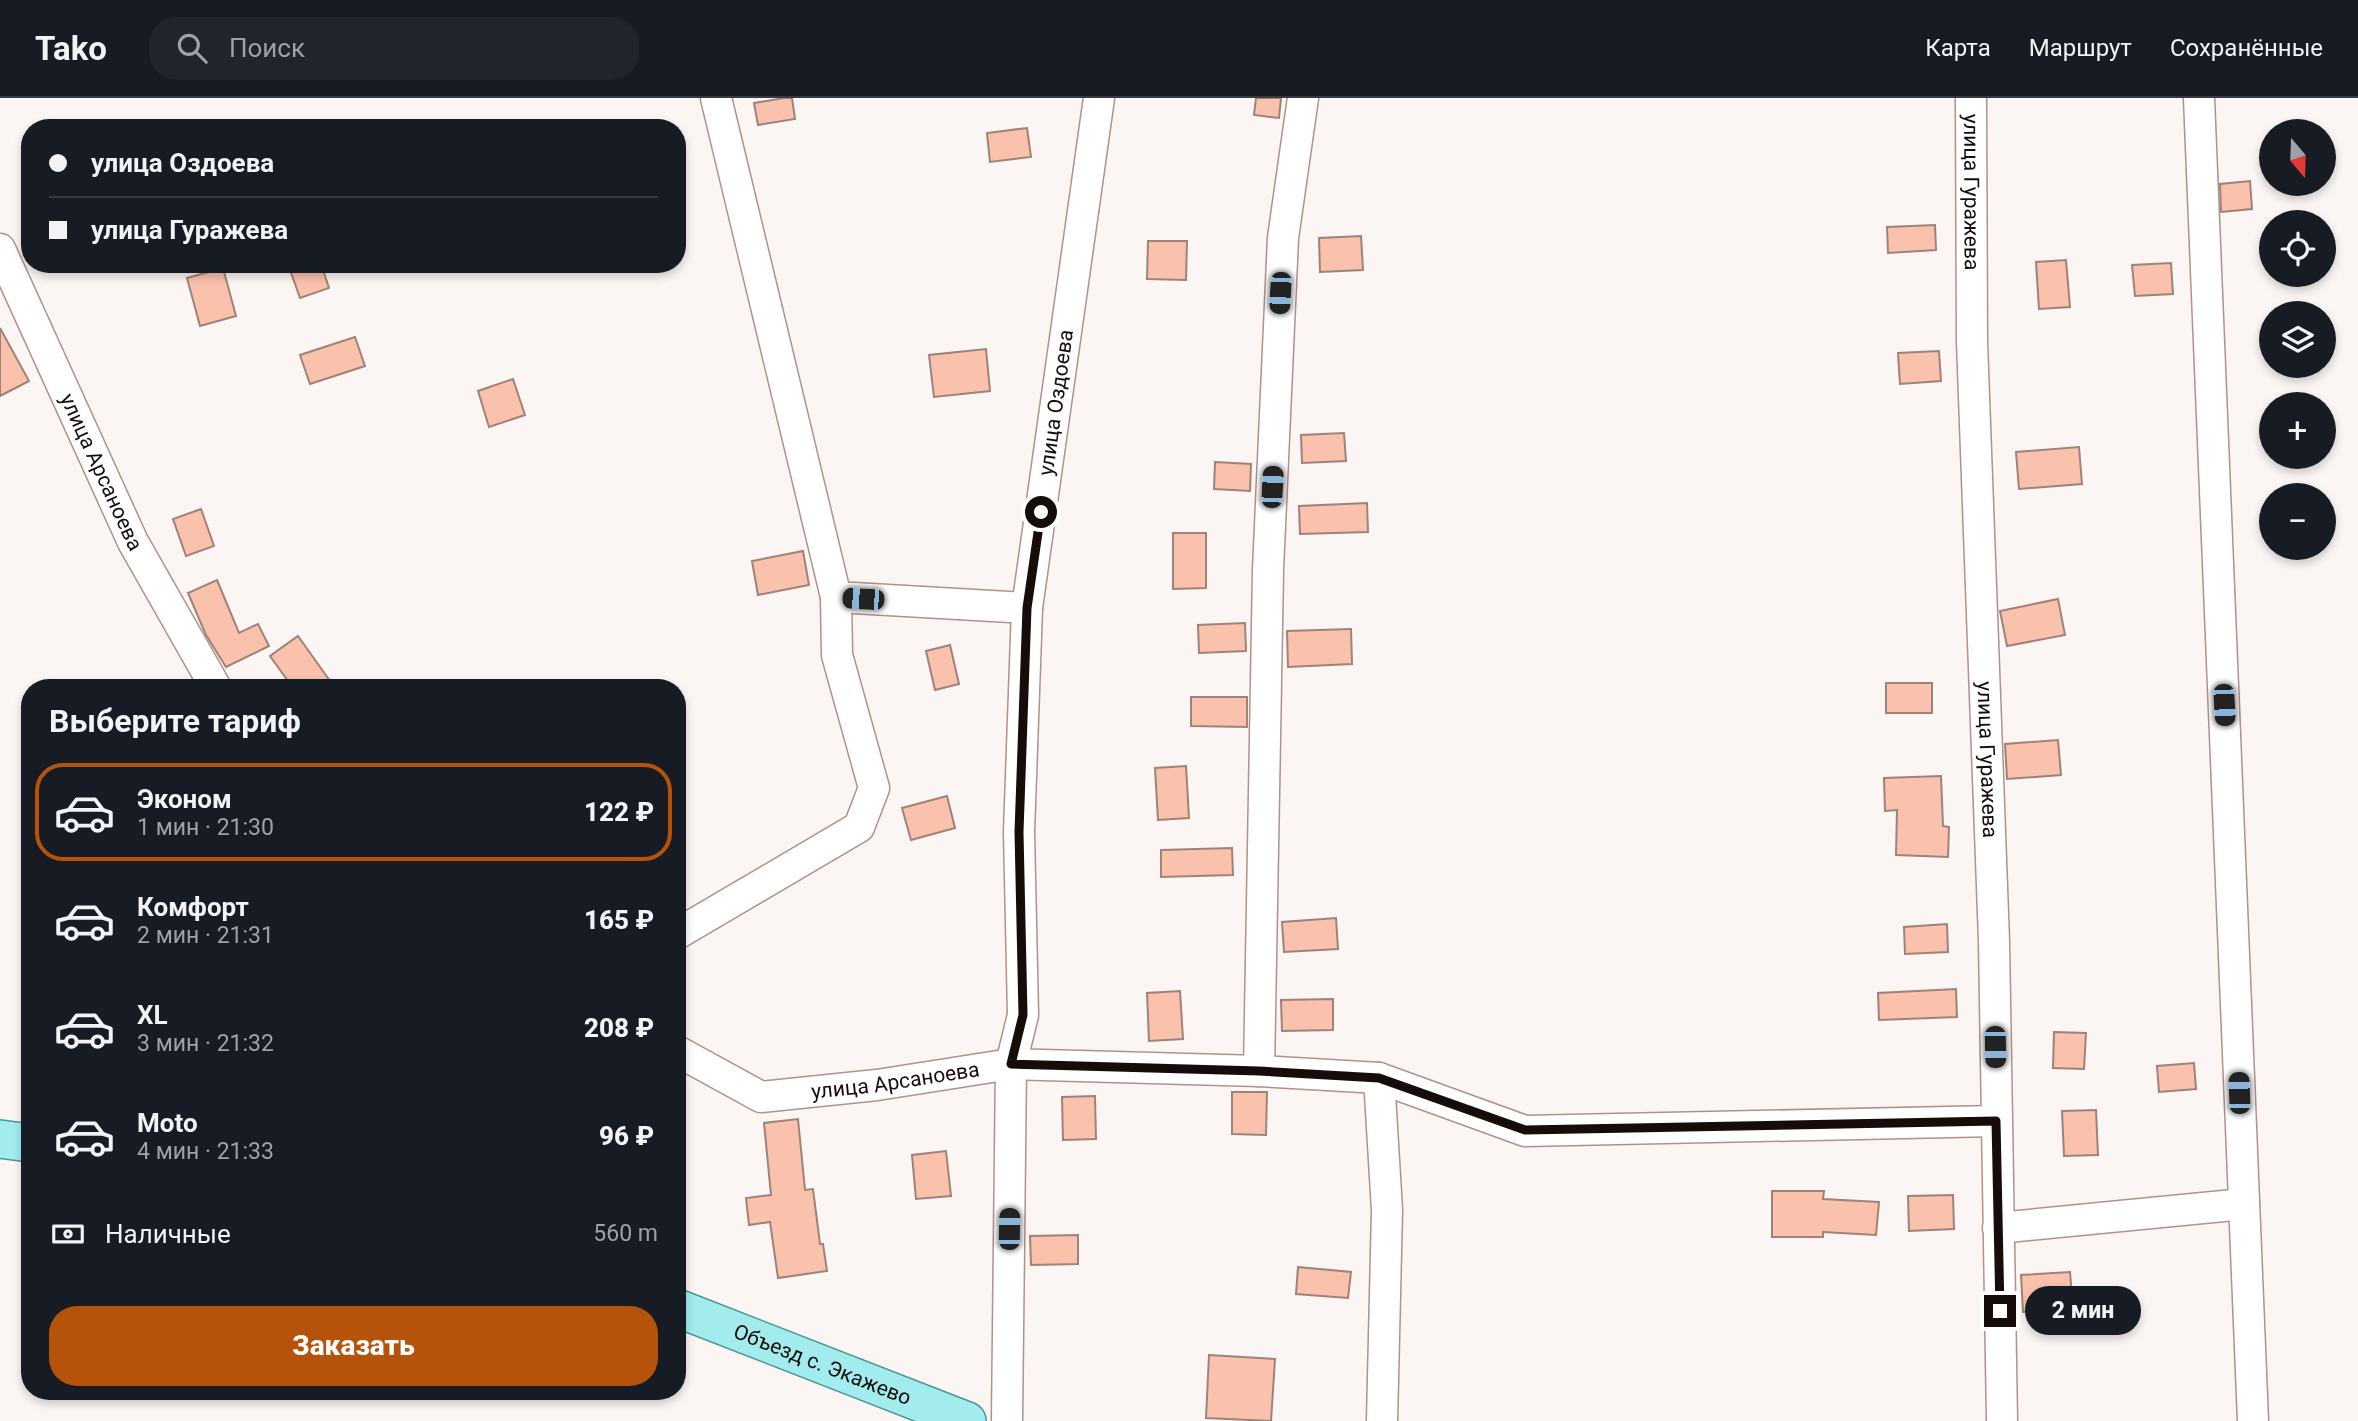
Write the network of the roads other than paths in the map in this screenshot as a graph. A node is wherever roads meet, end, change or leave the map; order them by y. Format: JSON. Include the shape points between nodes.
{"nodes":[{"id":1,"x":716,"y":98,"type":"edge"},
{"id":2,"x":1099,"y":98,"type":"edge"},
{"id":3,"x":1303,"y":98,"type":"edge"},
{"id":4,"x":1970,"y":98,"type":"edge"},
{"id":5,"x":2199,"y":98,"type":"edge"},
{"id":6,"x":0,"y":249,"type":"edge"},
{"id":7,"x":836,"y":597,"type":"junction"},
{"id":8,"x":1027,"y":608,"type":"junction"},
{"id":9,"x":211,"y":679,"type":"edge"},
{"id":10,"x":686,"y":929,"type":"edge"},
{"id":11,"x":686,"y":1056,"type":"edge"},
{"id":12,"x":1011,"y":1064,"type":"junction"},
{"id":13,"x":1259,"y":1071,"type":"junction"},
{"id":14,"x":1379,"y":1078,"type":"junction"},
{"id":15,"x":1996,"y":1121,"type":"junction"},
{"id":16,"x":0,"y":1139,"type":"edge"},
{"id":17,"x":21,"y":1142,"type":"edge"},
{"id":18,"x":2244,"y":1204,"type":"junction"},
{"id":19,"x":1998,"y":1228,"type":"junction"},
{"id":20,"x":686,"y":1312,"type":"edge"},
{"id":21,"x":967,"y":1421,"type":"edge"},
{"id":22,"x":1007,"y":1421,"type":"edge"},
{"id":23,"x":1382,"y":1421,"type":"edge"},
{"id":24,"x":2002,"y":1421,"type":"edge"},
{"id":25,"x":2253,"y":1421,"type":"edge"}],
"edges":[{"from":1,"to":7,"type":"street"},
{"from":2,"to":8,"type":"street","name":"улица Оздоева"},
{"from":3,"to":13,"type":"street","via":[[1283,237],[1268,570]]},
{"from":4,"to":15,"type":"street","name":"улица Гуражева","via":[[1972,342],[1994,941]]},
{"from":5,"to":18,"type":"street"},
{"from":6,"to":9,"type":"street","name":"улица Арсаноева","via":[[133,542]]},
{"from":7,"to":8,"type":"street"},
{"from":7,"to":10,"type":"street","via":[[837,655],[874,788],[859,827]]},
{"from":8,"to":12,"type":"street","name":"улица Оздоева","via":[[1019,832],[1023,1015]]},
{"from":11,"to":12,"type":"street","name":"улица Арсаноева","via":[[761,1097]]},
{"from":12,"to":13,"type":"street","name":"улица Арсаноева"},
{"from":12,"to":22,"type":"street","name":"улица Оздоева"},
{"from":13,"to":14,"type":"street","name":"улица Арсаноева"},
{"from":14,"to":15,"type":"street","name":"улица Арсаноева","via":[[1525,1130]]},
{"from":14,"to":23,"type":"street","via":[[1387,1210]]},
{"from":15,"to":19,"type":"street","name":"улица Гуражева"},
{"from":16,"to":17,"type":"main road"},
{"from":18,"to":19,"type":"street"},
{"from":18,"to":25,"type":"street"},
{"from":19,"to":24,"type":"street","name":"улица Гуражева"},
{"from":20,"to":21,"type":"main road","name":"Объезд с. Экажево"}]}
